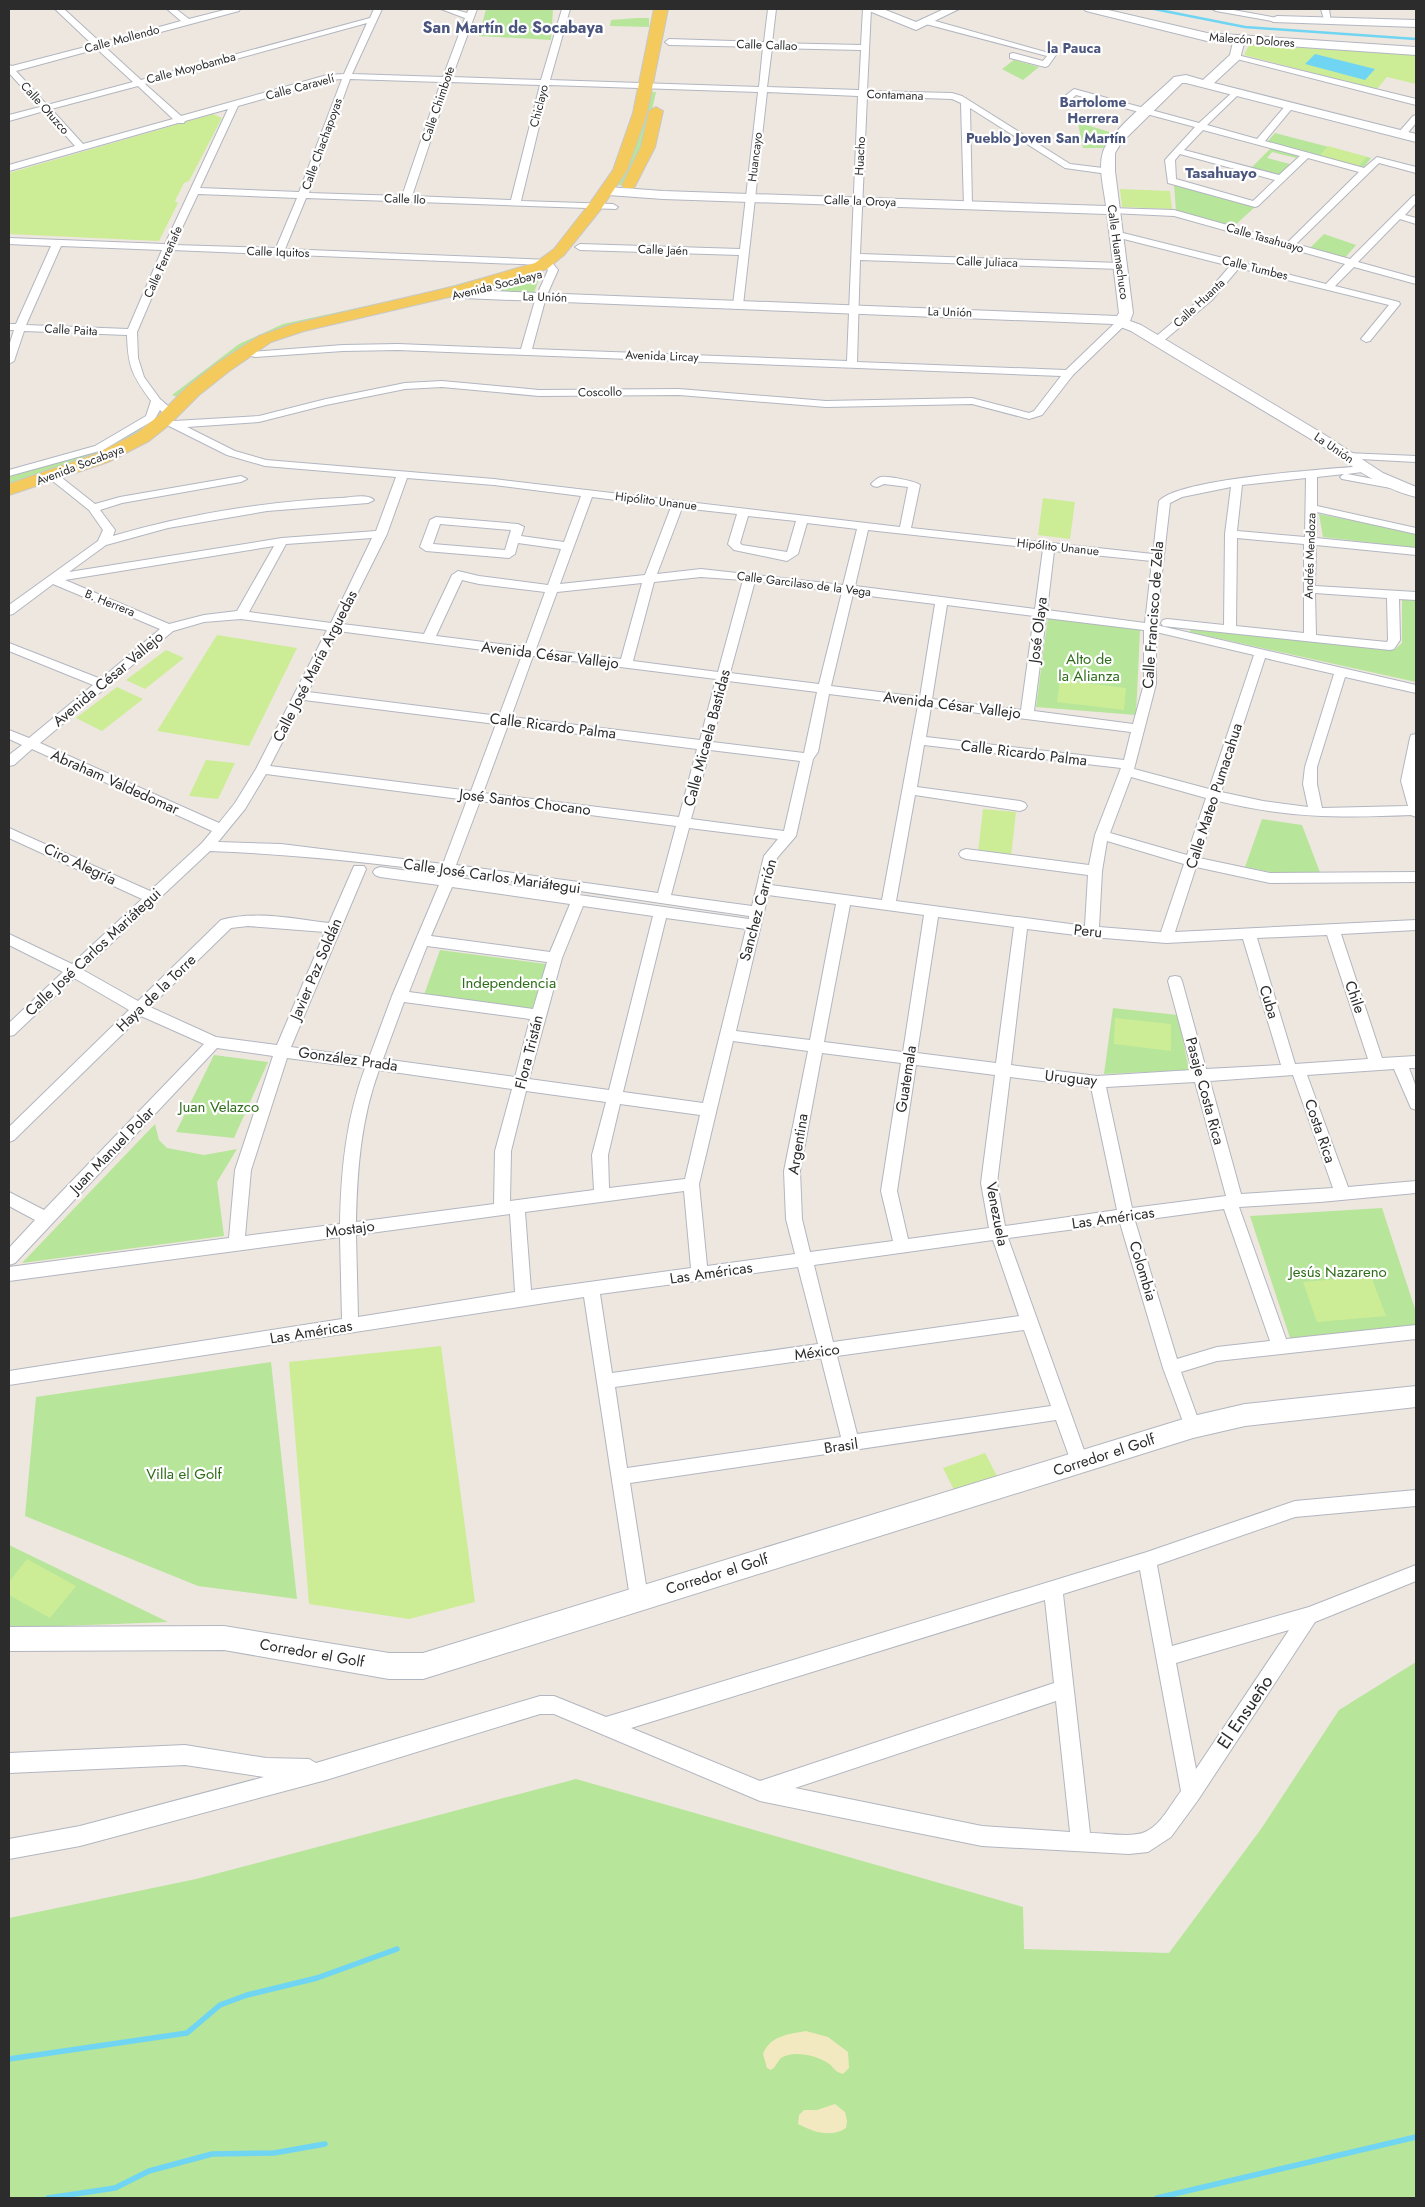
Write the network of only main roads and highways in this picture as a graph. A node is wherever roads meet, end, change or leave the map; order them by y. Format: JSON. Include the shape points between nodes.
{"nodes":[{"id":1,"x":660,"y":9,"type":"edge"},
{"id":2,"x":663,"y":80,"type":"road end"},
{"id":3,"x":550,"y":266,"type":"junction"},
{"id":4,"x":461,"y":292,"type":"junction"},
{"id":5,"x":169,"y":420,"type":"junction"},
{"id":6,"x":9,"y":490,"type":"edge"}],
"edges":[{"from":1,"to":3,"type":"main road","name":"Avenida Socabaya","via":[[635,132],[620,170],[608,191]]},
{"from":2,"to":3,"type":"main road","name":"Avenida Socabaya","via":[[648,147],[625,193],[580,247]]},
{"from":3,"to":4,"type":"main road","name":"Avenida Socabaya"},
{"from":4,"to":5,"type":"main road","name":"Avenida Socabaya","via":[[282,338],[254,354]]},
{"from":4,"to":5,"type":"main road","name":"Avenida Socabaya","via":[[299,328],[266,339],[182,400]]},
{"from":5,"to":6,"type":"main road","name":"Avenida Socabaya","via":[[117,452]]}]}
